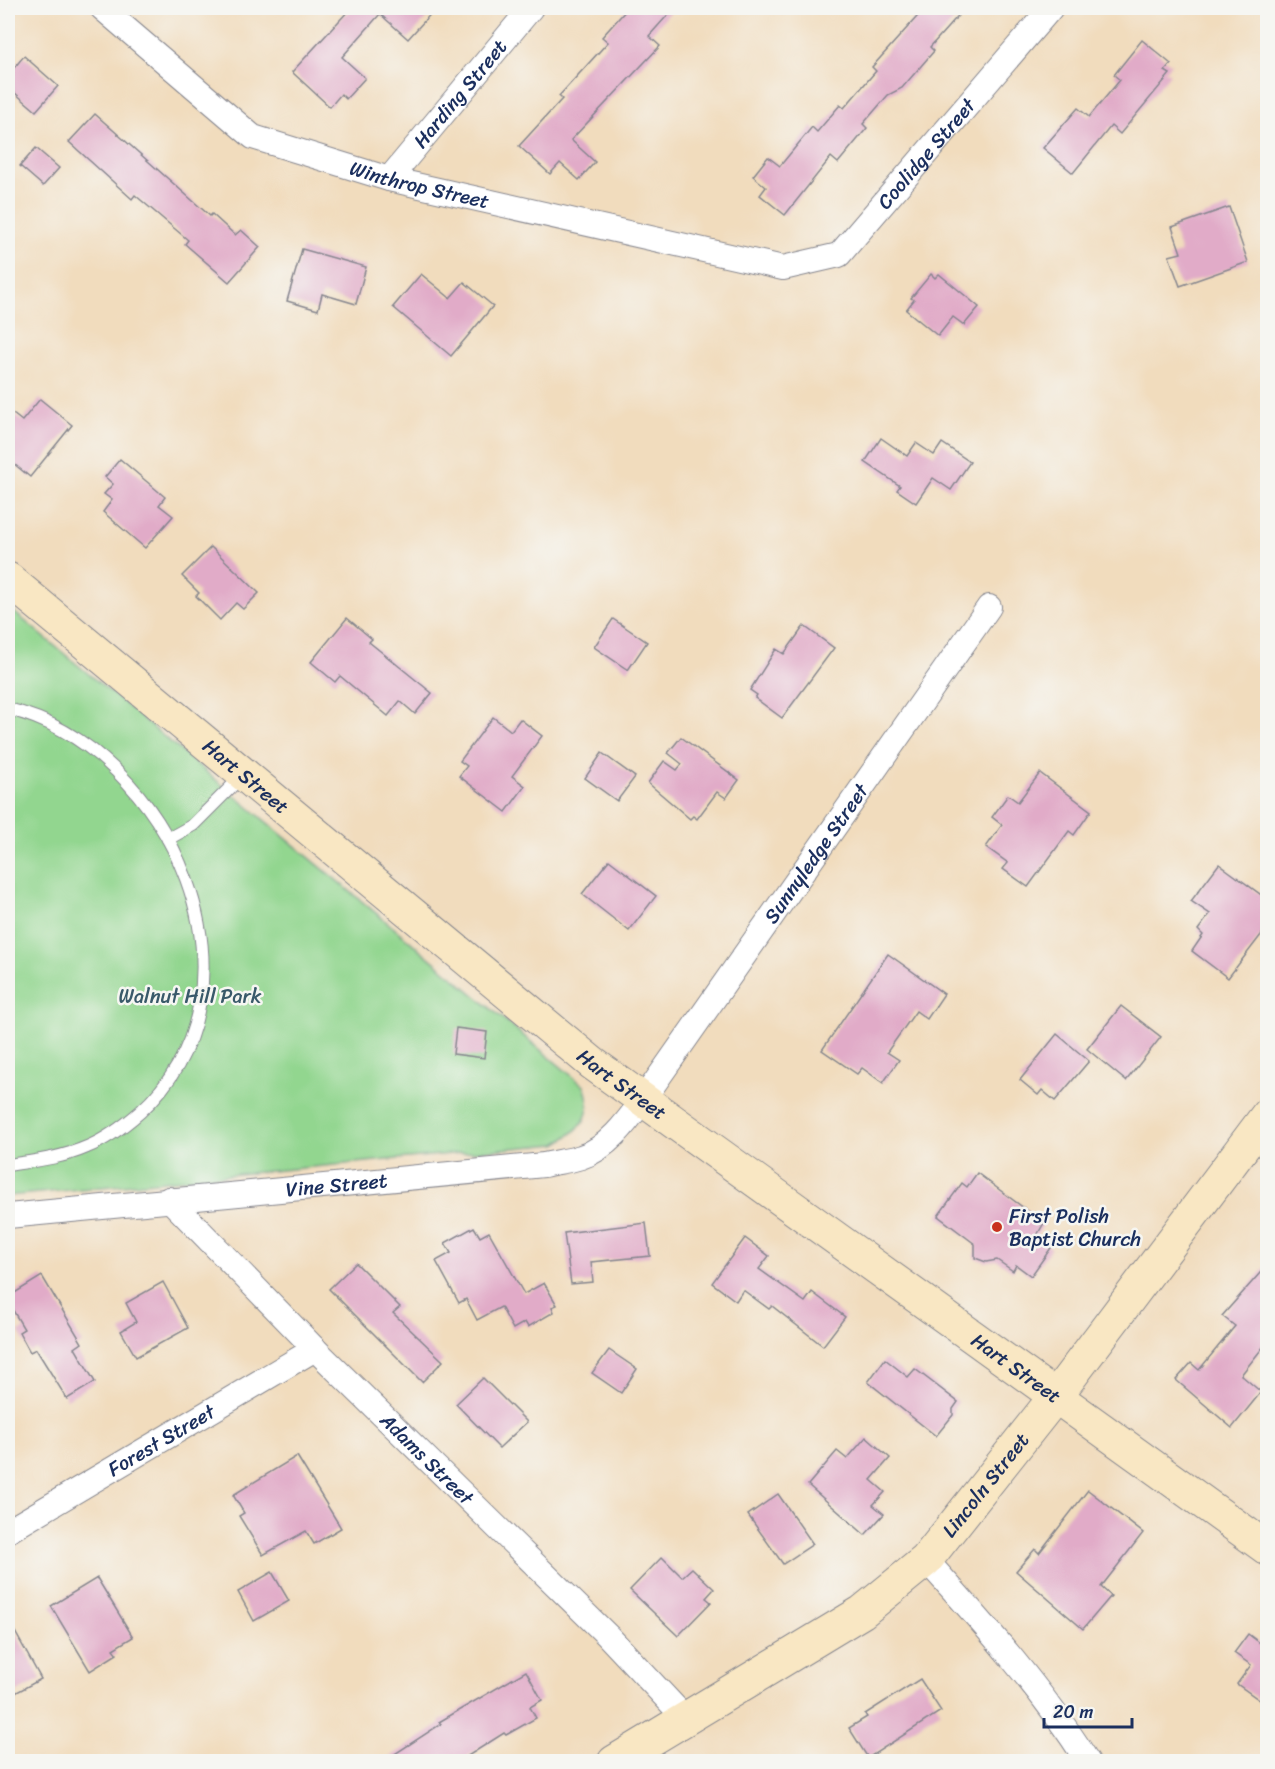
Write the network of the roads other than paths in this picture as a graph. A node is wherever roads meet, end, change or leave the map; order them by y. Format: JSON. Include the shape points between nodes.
{"nodes":[{"id":1,"x":102,"y":8,"type":"edge"},
{"id":2,"x":531,"y":8,"type":"edge"},
{"id":3,"x":1051,"y":8,"type":"edge"},
{"id":4,"x":389,"y":179,"type":"junction"},
{"id":5,"x":783,"y":268,"type":"joint"},
{"id":6,"x":8,"y":579,"type":"edge"},
{"id":7,"x":989,"y":607,"type":"dead end"},
{"id":8,"x":8,"y":709,"type":"edge"},
{"id":9,"x":243,"y":775,"type":"junction"},
{"id":10,"x":168,"y":839,"type":"junction"},
{"id":11,"x":642,"y":1101,"type":"junction"},
{"id":12,"x":1268,"y":1114,"type":"edge"},
{"id":13,"x":8,"y":1165,"type":"edge"},
{"id":14,"x":169,"y":1199,"type":"junction"},
{"id":15,"x":8,"y":1216,"type":"edge"},
{"id":16,"x":315,"y":1349,"type":"junction"},
{"id":17,"x":1055,"y":1397,"type":"junction"},
{"id":18,"x":8,"y":1531,"type":"edge"},
{"id":19,"x":1268,"y":1549,"type":"edge"},
{"id":20,"x":926,"y":1560,"type":"junction"},
{"id":21,"x":685,"y":1718,"type":"junction"},
{"id":22,"x":631,"y":1757,"type":"edge"},
{"id":23,"x":1088,"y":1761,"type":"edge"}],
"edges":[{"from":1,"to":4,"type":"street","name":"Winthrop Street","via":[[253,137]]},
{"from":2,"to":4,"type":"street","name":"Harding Street"},
{"from":3,"to":5,"type":"street","name":"Coolidge Street","via":[[839,255]]},
{"from":4,"to":5,"type":"street","name":"Winthrop Street"},
{"from":6,"to":9,"type":"street","name":"Hart Street"},
{"from":7,"to":11,"type":"street","name":"Sunnyledge Street"},
{"from":8,"to":10,"type":"lane","via":[[52,726],[100,756],[140,795]]},
{"from":9,"to":10,"type":"lane","via":[[193,825]]},
{"from":9,"to":11,"type":"street","name":"Hart Street","via":[[556,1035]]},
{"from":10,"to":13,"type":"lane","via":[[190,894],[202,957],[198,1015],[184,1055],[159,1094],[111,1134],[68,1154]]},
{"from":11,"to":14,"type":"street","name":"Vine Street","via":[[605,1143],[582,1157],[532,1166]]},
{"from":11,"to":17,"type":"street","name":"Hart Street"},
{"from":12,"to":17,"type":"street","name":"Lincoln Street"},
{"from":14,"to":15,"type":"street","name":"Vine Street"},
{"from":14,"to":16,"type":"street","name":"Adams Street"},
{"from":16,"to":18,"type":"street","name":"Forest Street"},
{"from":16,"to":21,"type":"street","name":"Adams Street","via":[[608,1636]]},
{"from":17,"to":19,"type":"street","name":"Hart Street"},
{"from":17,"to":20,"type":"street","name":"Lincoln Street"},
{"from":20,"to":21,"type":"street","name":"Lincoln Street","via":[[862,1612]]},
{"from":20,"to":23,"type":"street","via":[[999,1640]]},
{"from":21,"to":22,"type":"street","name":"Lincoln Street"}]}
